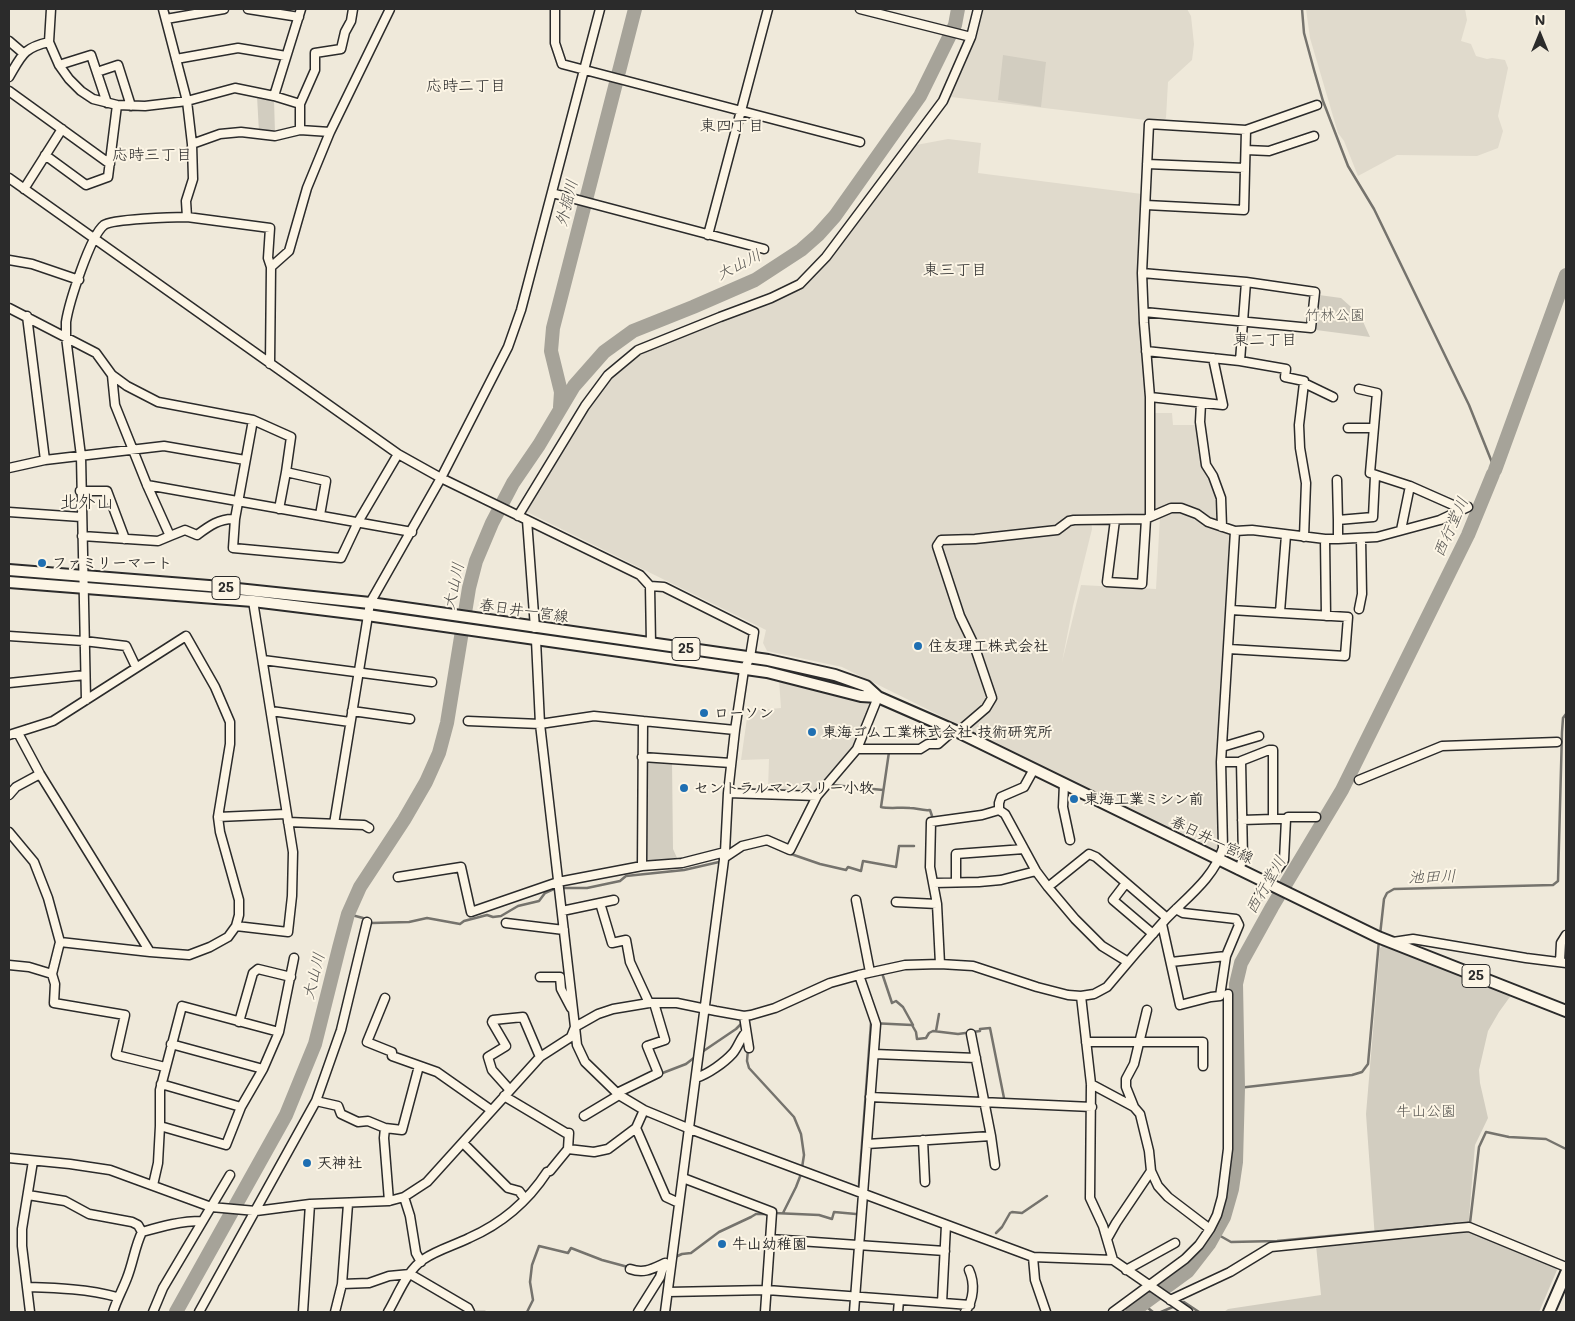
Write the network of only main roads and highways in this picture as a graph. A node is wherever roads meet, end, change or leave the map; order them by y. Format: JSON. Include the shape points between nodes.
{"nodes":[{"id":1,"x":9,"y":570,"type":"edge"},
{"id":2,"x":9,"y":582,"type":"edge"},
{"id":3,"x":878,"y":697,"type":"junction"},
{"id":4,"x":1566,"y":1010,"type":"edge"},
{"id":5,"x":1566,"y":1273,"type":"edge"},
{"id":6,"x":1549,"y":1312,"type":"edge"}],
"edges":[{"from":1,"to":3,"type":"main road","name":"春日井一宮線","number":"25","via":[[370,603],[750,657],[835,675],[866,686]]},
{"from":2,"to":3,"type":"main road","name":"春日井一宮線","number":"25","via":[[253,601],[367,615],[767,672],[861,696]]},
{"from":3,"to":4,"type":"main road","name":"春日井一宮線","number":"25","via":[[956,731],[1385,940]]},
{"from":5,"to":6,"type":"main road"}]}
